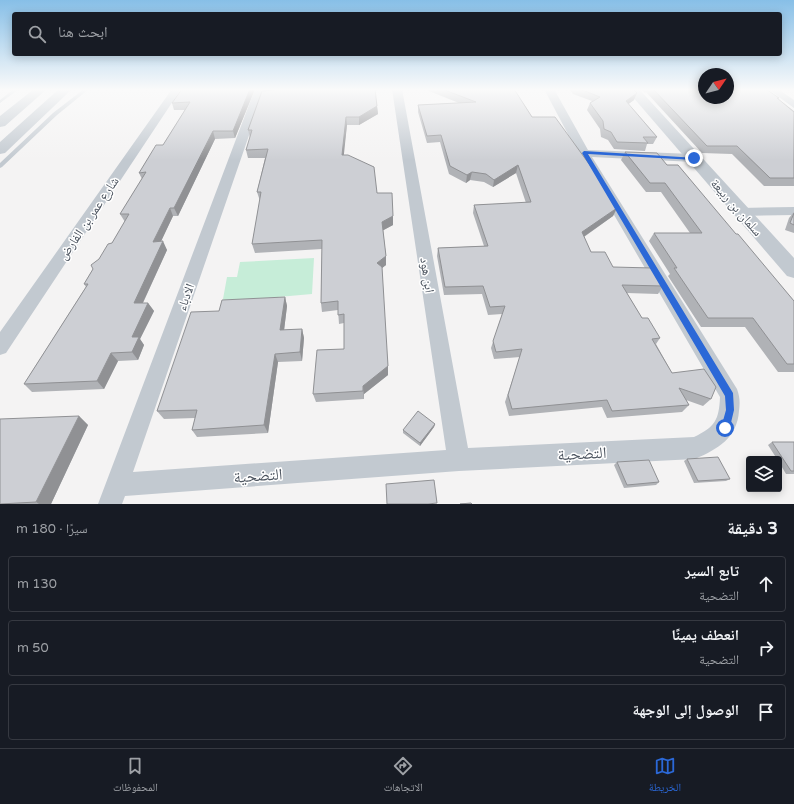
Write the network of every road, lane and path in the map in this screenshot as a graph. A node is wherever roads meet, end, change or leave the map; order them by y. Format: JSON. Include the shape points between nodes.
{"nodes":[{"id":1,"x":13,"y":113,"type":"edge"},
{"id":2,"x":41,"y":113,"type":"edge"},
{"id":3,"x":57,"y":113,"type":"edge"},
{"id":4,"x":161,"y":113,"type":"edge"},
{"id":5,"x":252,"y":113,"type":"edge"},
{"id":6,"x":401,"y":113,"type":"edge"},
{"id":7,"x":562,"y":113,"type":"edge"},
{"id":8,"x":653,"y":113,"type":"edge"},
{"id":9,"x":0,"y":123,"type":"edge"},
{"id":10,"x":0,"y":150,"type":"edge"},
{"id":11,"x":584,"y":153,"type":"junction"},
{"id":12,"x":694,"y":158,"type":"junction"},
{"id":13,"x":0,"y":166,"type":"edge"},
{"id":14,"x":794,"y":211,"type":"edge"},
{"id":15,"x":741,"y":212,"type":"junction"},
{"id":16,"x":794,"y":271,"type":"edge"},
{"id":17,"x":0,"y":347,"type":"edge"},
{"id":18,"x":458,"y":460,"type":"junction"},
{"id":19,"x":114,"y":495,"type":"edge"}],
"edges":[{"from":1,"to":9,"type":"street"},
{"from":2,"to":10,"type":"street"},
{"from":3,"to":13,"type":"lane"},
{"from":4,"to":17,"type":"street","name":"شارع عمر بن الفارض"},
{"from":5,"to":19,"type":"street","name":"الادباء"},
{"from":6,"to":18,"type":"street","name":"ابن هود"},
{"from":7,"to":11,"type":"street","name":"التضحية"},
{"from":8,"to":12,"type":"street","name":"سلمان بن ربيعة"},
{"from":11,"to":12,"type":"street"},
{"from":11,"to":18,"type":"street","name":"التضحية","via":[[730,396],[730,410],[725,428],[714,439],[695,448]]},
{"from":12,"to":15,"type":"street","name":"سلمان بن ربيعة"},
{"from":14,"to":15,"type":"street"},
{"from":15,"to":16,"type":"street","name":"سلمان بن ربيعة"},
{"from":18,"to":19,"type":"street","name":"التضحية"}]}
